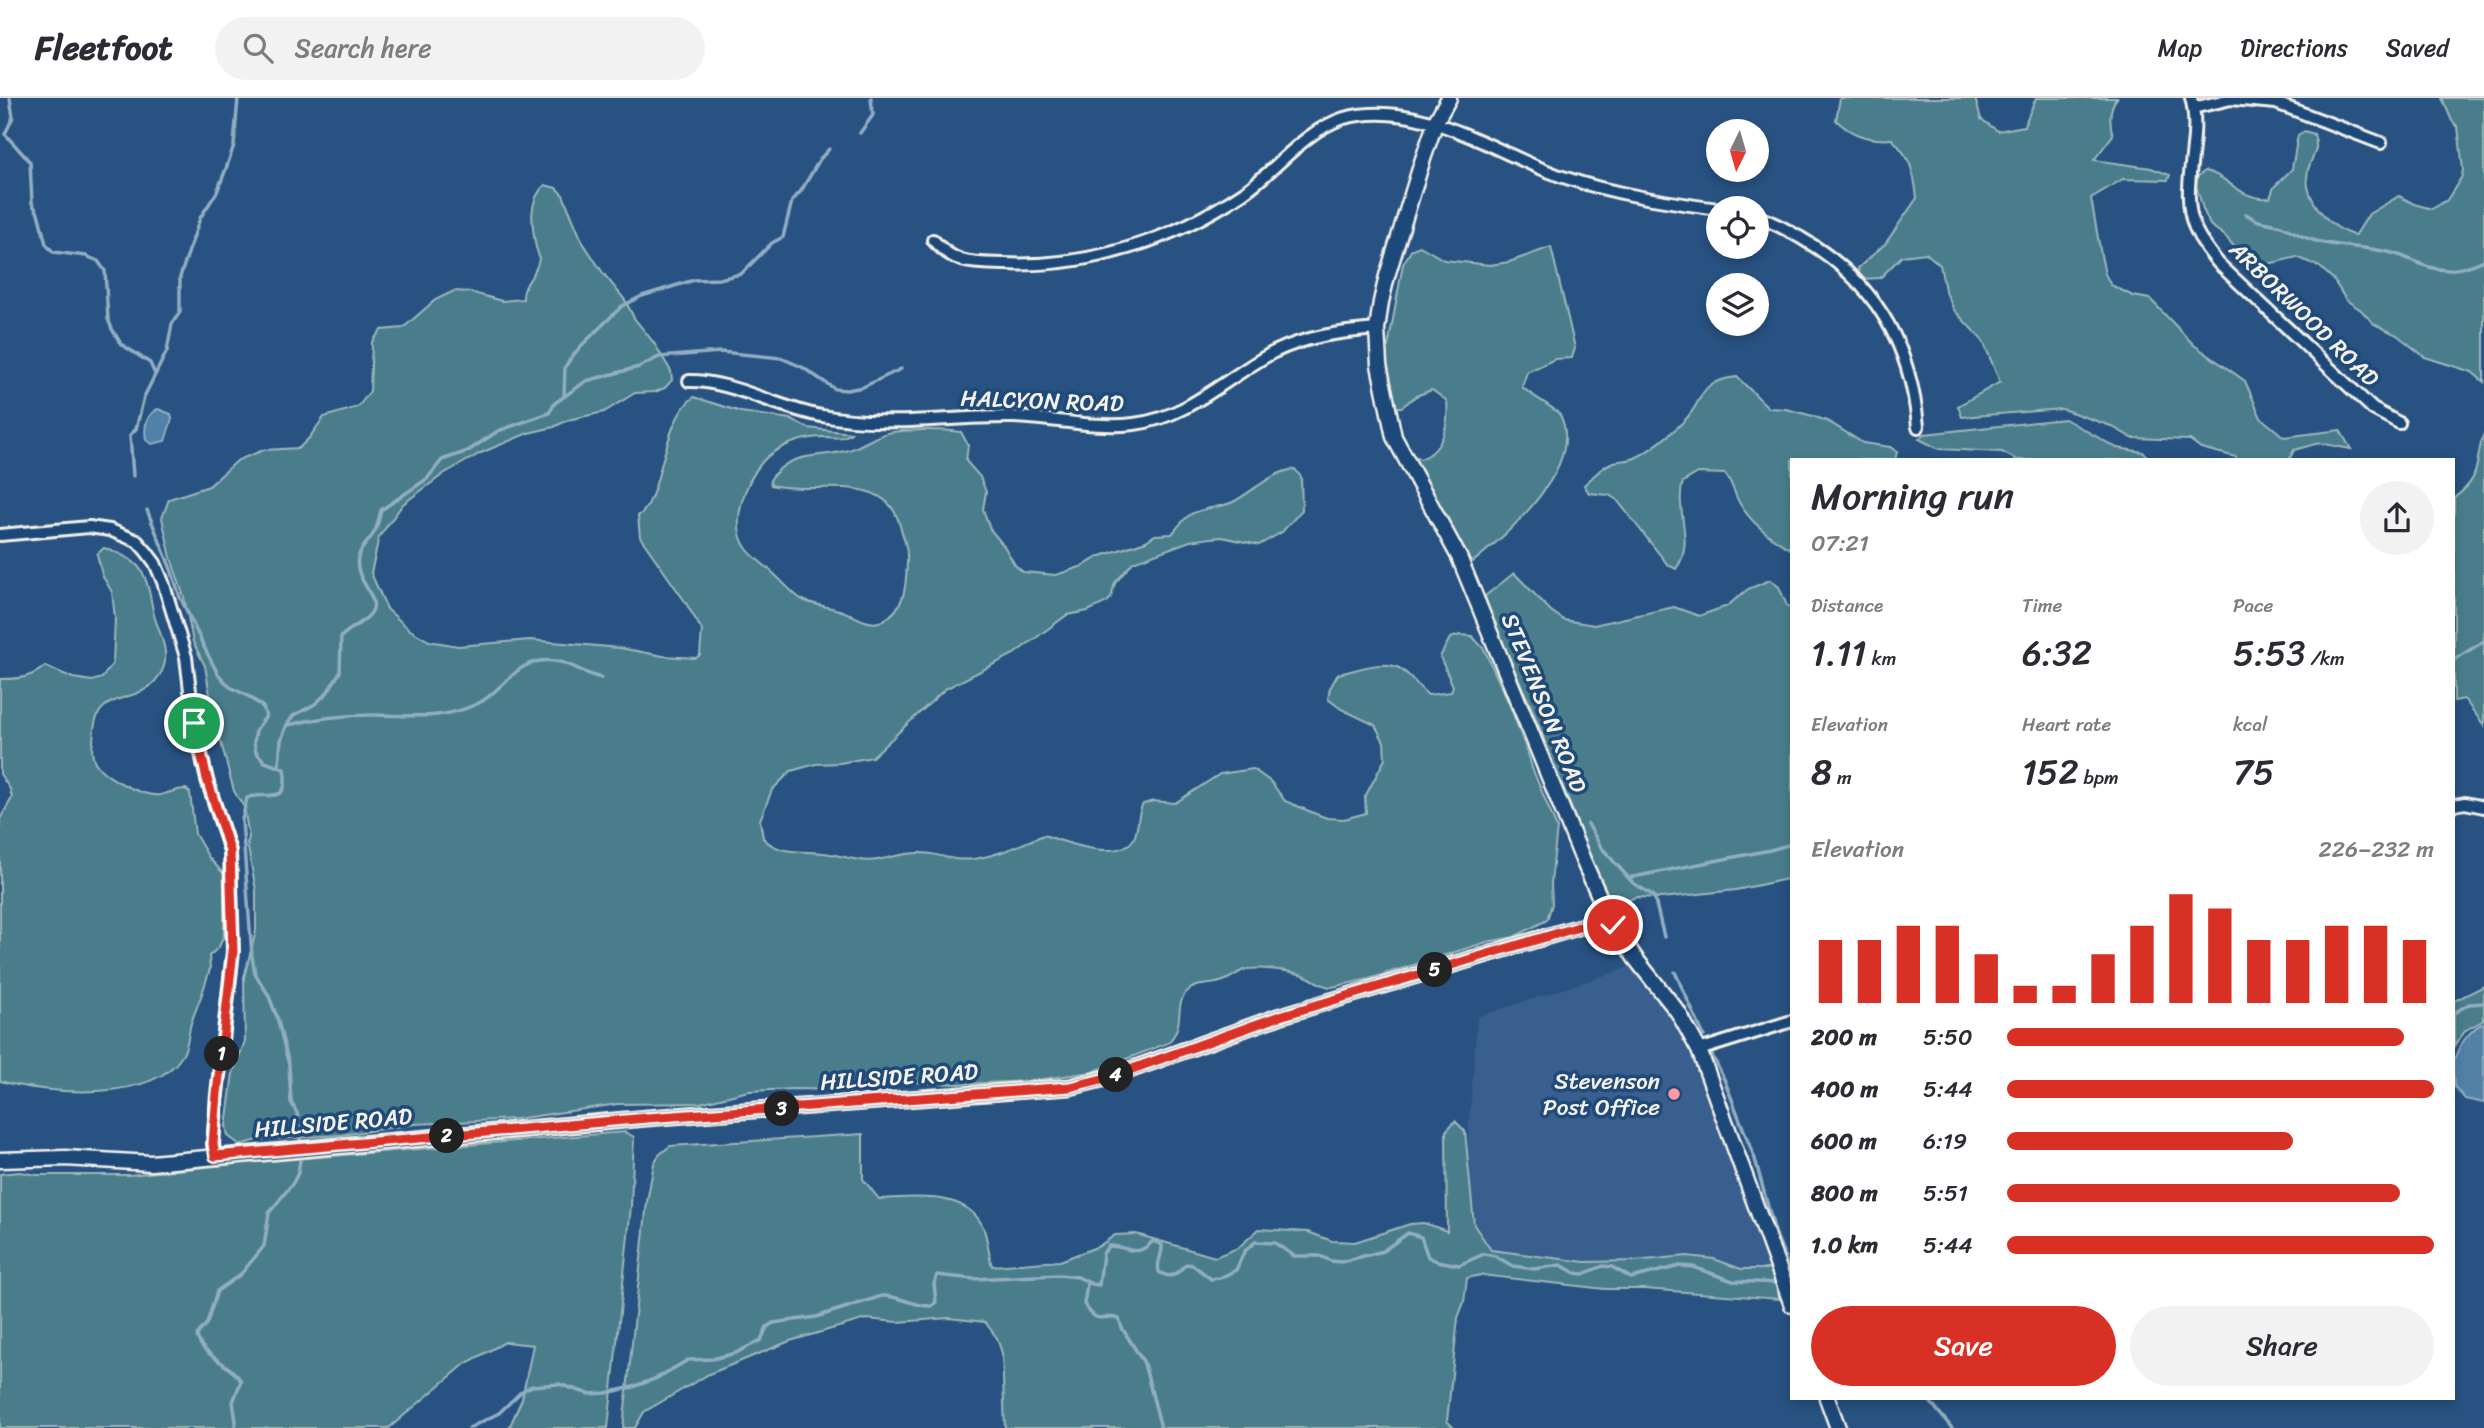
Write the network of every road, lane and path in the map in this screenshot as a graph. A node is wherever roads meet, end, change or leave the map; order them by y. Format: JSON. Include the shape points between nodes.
{"nodes":[{"id":1,"x":1449,"y":98,"type":"edge"},
{"id":2,"x":2192,"y":103,"type":"edge"},
{"id":3,"x":1436,"y":121,"type":"junction"},
{"id":4,"x":2381,"y":143,"type":"dead end"},
{"id":5,"x":1706,"y":207,"type":"edge"},
{"id":6,"x":1769,"y":222,"type":"edge"},
{"id":7,"x":933,"y":240,"type":"dead end"},
{"id":8,"x":1377,"y":329,"type":"junction"},
{"id":9,"x":689,"y":381,"type":"dead end"},
{"id":10,"x":2399,"y":423,"type":"dead end"},
{"id":11,"x":1918,"y":427,"type":"dead end"},
{"id":12,"x":0,"y":535,"type":"edge"},
{"id":13,"x":2455,"y":805,"type":"edge"},
{"id":14,"x":2484,"y":807,"type":"edge"},
{"id":15,"x":1609,"y":918,"type":"junction"},
{"id":16,"x":1790,"y":1022,"type":"edge"},
{"id":17,"x":1699,"y":1050,"type":"junction"},
{"id":18,"x":215,"y":1156,"type":"junction"},
{"id":19,"x":0,"y":1160,"type":"edge"},
{"id":20,"x":1790,"y":1300,"type":"edge"},
{"id":21,"x":1828,"y":1400,"type":"edge"},
{"id":22,"x":1838,"y":1428,"type":"edge"}],
"edges":[{"from":1,"to":3,"type":"street","name":"STEVENSON ROAD"},
{"from":2,"to":4,"type":"street","via":[[2231,99],[2276,103]]},
{"from":2,"to":10,"type":"street","name":"ARBORWOOD ROAD","via":[[2190,206],[2203,243],[2219,264],[2372,409]]},
{"from":3,"to":5,"type":"street","via":[[1561,176]]},
{"from":3,"to":7,"type":"street","via":[[1374,113],[1335,121],[1203,218],[1111,253],[1052,263],[985,264],[946,255]]},
{"from":3,"to":8,"type":"street","name":"STEVENSON ROAD","via":[[1387,276]]},
{"from":6,"to":11,"type":"street","via":[[1819,248],[1849,270],[1871,297],[1907,365]]},
{"from":8,"to":9,"type":"street","name":"HALCYON ROAD","via":[[1298,342],[1250,366],[1203,398],[1158,419],[1135,424],[1014,417],[848,420],[820,416],[715,383]]},
{"from":8,"to":15,"type":"street","name":"STEVENSON ROAD","via":[[1383,391],[1394,437],[1459,557]]},
{"from":12,"to":18,"type":"street","via":[[89,527],[110,530],[136,541],[155,563],[163,582],[186,657],[207,779],[230,851],[233,951]]},
{"from":13,"to":14,"type":"street"},
{"from":15,"to":17,"type":"street","name":"STEVENSON ROAD","via":[[1678,1012]]},
{"from":15,"to":18,"type":"street","name":"HILLSIDE ROAD","via":[[1280,1016],[1070,1087]]},
{"from":16,"to":17,"type":"street"},
{"from":17,"to":20,"type":"street","name":"STEVENSON ROAD"},
{"from":18,"to":19,"type":"street","name":"HILLSIDE ROAD","via":[[151,1163]]},
{"from":21,"to":22,"type":"street"}]}
